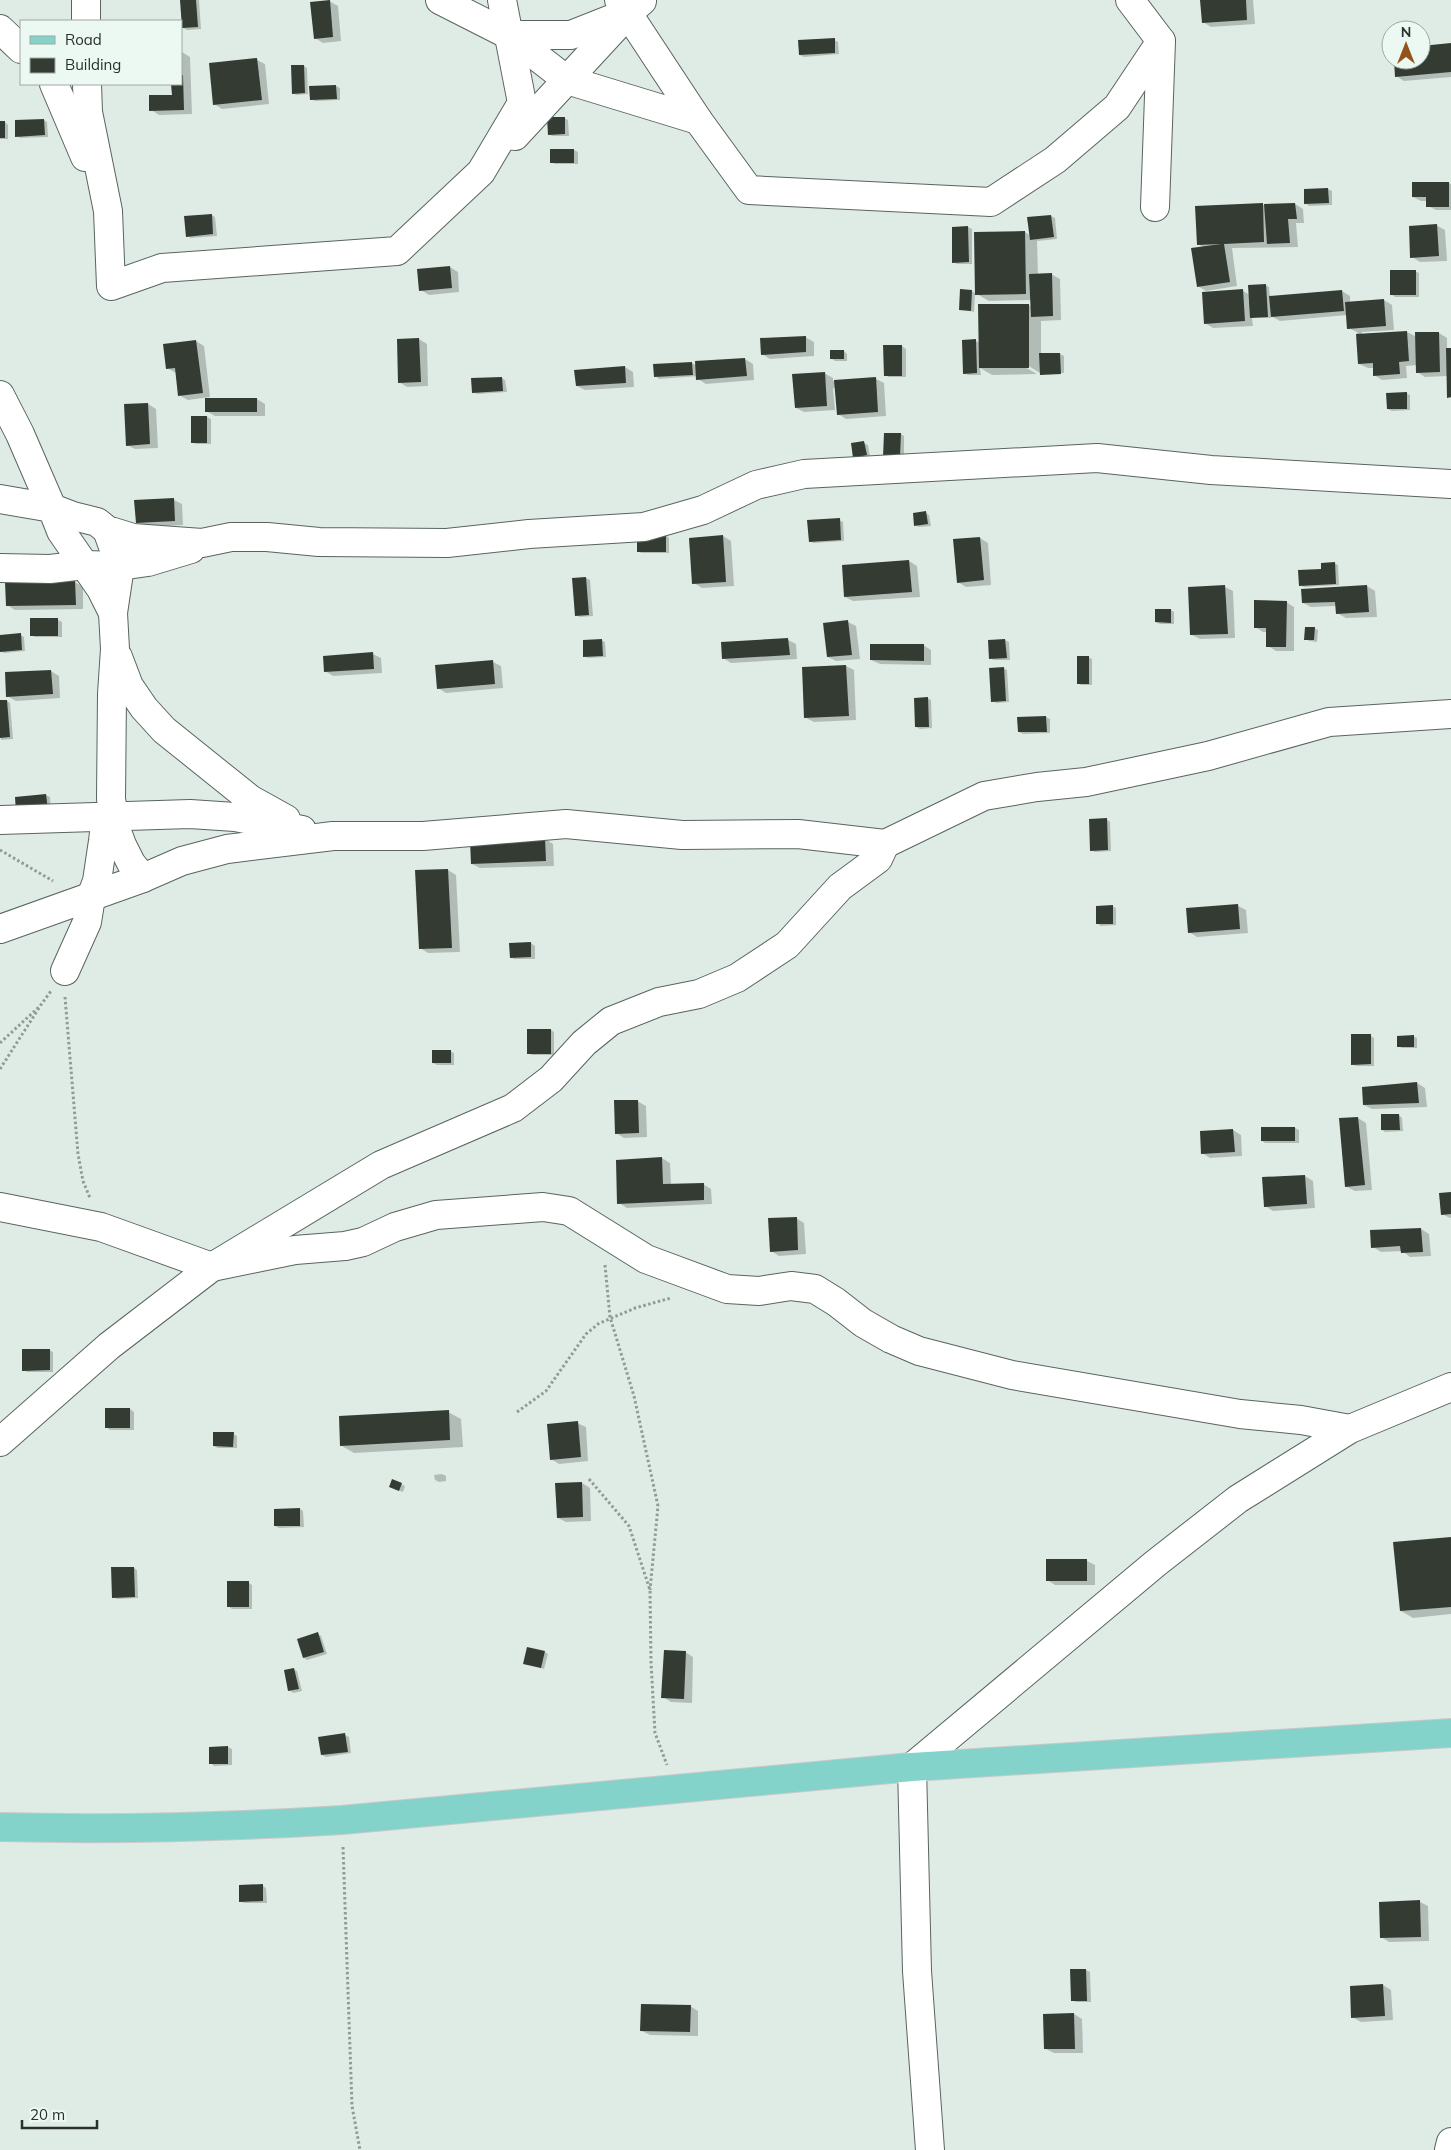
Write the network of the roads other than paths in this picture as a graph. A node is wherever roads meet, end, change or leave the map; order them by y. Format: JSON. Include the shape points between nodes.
{"nodes":[{"id":1,"x":86,"y":0,"type":"edge"},
{"id":2,"x":440,"y":0,"type":"edge"},
{"id":3,"x":502,"y":0,"type":"edge"},
{"id":4,"x":1130,"y":0,"type":"edge"},
{"id":5,"x":630,"y":4,"type":"edge"},
{"id":6,"x":86,"y":20,"type":"edge"},
{"id":7,"x":0,"y":29,"type":"edge"},
{"id":8,"x":509,"y":35,"type":"junction"},
{"id":9,"x":1161,"y":41,"type":"junction"},
{"id":10,"x":20,"y":48,"type":"edge"},
{"id":11,"x":567,"y":80,"type":"junction"},
{"id":12,"x":54,"y":85,"type":"edge"},
{"id":13,"x":87,"y":85,"type":"edge"},
{"id":14,"x":698,"y":120,"type":"junction"},
{"id":15,"x":481,"y":172,"type":"junction"},
{"id":16,"x":1155,"y":206,"type":"dead end"},
{"id":17,"x":108,"y":211,"type":"junction"},
{"id":18,"x":0,"y":395,"type":"edge"},
{"id":19,"x":1451,"y":484,"type":"edge"},
{"id":20,"x":0,"y":499,"type":"edge"},
{"id":21,"x":52,"y":508,"type":"junction"},
{"id":22,"x":107,"y":530,"type":"junction"},
{"id":23,"x":202,"y":543,"type":"junction"},
{"id":24,"x":85,"y":565,"type":"junction"},
{"id":25,"x":120,"y":566,"type":"junction"},
{"id":26,"x":0,"y":568,"type":"edge"},
{"id":27,"x":113,"y":613,"type":"junction"},
{"id":28,"x":115,"y":649,"type":"junction"},
{"id":29,"x":1451,"y":714,"type":"edge"},
{"id":30,"x":108,"y":816,"type":"junction"},
{"id":31,"x":0,"y":820,"type":"edge"},
{"id":32,"x":332,"y":836,"type":"junction"},
{"id":33,"x":885,"y":844,"type":"junction"},
{"id":34,"x":143,"y":878,"type":"junction"},
{"id":35,"x":91,"y":897,"type":"junction"},
{"id":36,"x":0,"y":929,"type":"edge"},
{"id":37,"x":65,"y":971,"type":"road end"},
{"id":38,"x":0,"y":1206,"type":"edge"},
{"id":39,"x":212,"y":1267,"type":"junction"},
{"id":40,"x":1451,"y":1387,"type":"edge"},
{"id":41,"x":1350,"y":1429,"type":"junction"},
{"id":42,"x":0,"y":1442,"type":"edge"},
{"id":43,"x":1451,"y":1734,"type":"edge"},
{"id":44,"x":912,"y":1767,"type":"junction"},
{"id":45,"x":0,"y":1827,"type":"edge"},
{"id":46,"x":1451,"y":2142,"type":"edge"},
{"id":47,"x":930,"y":2150,"type":"edge"},
{"id":48,"x":1449,"y":2150,"type":"edge"}],
"edges":[{"from":1,"to":6,"type":"street"},
{"from":2,"to":8,"type":"street"},
{"from":3,"to":8,"type":"street"},
{"from":4,"to":9,"type":"street"},
{"from":5,"to":8,"type":"street","via":[[571,35]]},
{"from":5,"to":11,"type":"street"},
{"from":5,"to":14,"type":"street"},
{"from":7,"to":10,"type":"street"},
{"from":8,"to":11,"type":"street"},
{"from":8,"to":15,"type":"street","via":[[522,103]]},
{"from":9,"to":14,"type":"street","via":[[1117,107],[1055,160],[991,202],[749,190]]},
{"from":9,"to":16,"type":"street"},
{"from":11,"to":14,"type":"street"},
{"from":11,"to":15,"type":"street"},
{"from":12,"to":17,"type":"street"},
{"from":13,"to":17,"type":"street","via":[[88,112]]},
{"from":15,"to":17,"type":"street","via":[[397,252],[162,268],[111,286]]},
{"from":18,"to":21,"type":"street"},
{"from":19,"to":23,"type":"street","via":[[1210,470],[1097,458],[804,474],[756,486],[703,510],[644,527],[447,543],[319,542],[267,537],[231,537]]},
{"from":20,"to":21,"type":"street"},
{"from":21,"to":22,"type":"street","via":[[97,522]]},
{"from":21,"to":24,"type":"street","via":[[61,531]]},
{"from":22,"to":23,"type":"street","via":[[133,538]]},
{"from":22,"to":25,"type":"street"},
{"from":23,"to":25,"type":"street","via":[[190,550]]},
{"from":24,"to":25,"type":"street"},
{"from":24,"to":26,"type":"street","via":[[50,569]]},
{"from":24,"to":27,"type":"street"},
{"from":25,"to":27,"type":"street"},
{"from":27,"to":28,"type":"street"},
{"from":28,"to":30,"type":"street"},
{"from":28,"to":32,"type":"street","via":[[129,686],[164,730],[250,799],[285,819]]},
{"from":29,"to":33,"type":"street","via":[[1329,722],[1208,756],[1086,782],[1037,786],[984,796]]},
{"from":30,"to":31,"type":"street"},
{"from":30,"to":32,"type":"street","via":[[190,814],[235,817]]},
{"from":30,"to":34,"type":"street","via":[[131,863]]},
{"from":30,"to":35,"type":"street","via":[[97,882]]},
{"from":32,"to":33,"type":"street","via":[[423,836],[566,824],[682,835],[798,834]]},
{"from":32,"to":34,"type":"street","via":[[227,848],[182,861]]},
{"from":33,"to":39,"type":"street","via":[[878,858],[840,887],[787,945],[737,978],[698,994],[659,1002],[611,1021],[584,1043],[551,1079],[513,1108],[380,1165]]},
{"from":34,"to":35,"type":"street"},
{"from":35,"to":36,"type":"street"},
{"from":35,"to":37,"type":"street","via":[[87,922]]},
{"from":38,"to":39,"type":"street","via":[[100,1227]]},
{"from":39,"to":41,"type":"street","via":[[295,1250],[363,1242],[436,1215],[543,1208],[569,1211],[646,1259],[727,1289],[758,1291],[791,1286],[815,1290],[891,1340],[919,1351],[1012,1375],[1240,1414]]},
{"from":39,"to":42,"type":"street","via":[[109,1346]]},
{"from":40,"to":41,"type":"street"},
{"from":41,"to":44,"type":"street","via":[[1231,1505]]},
{"from":43,"to":44,"type":"main road"},
{"from":44,"to":45,"type":"main road","via":[[342,1820]]},
{"from":44,"to":47,"type":"street","via":[[916,1971]]},
{"from":46,"to":48,"type":"street"}]}
